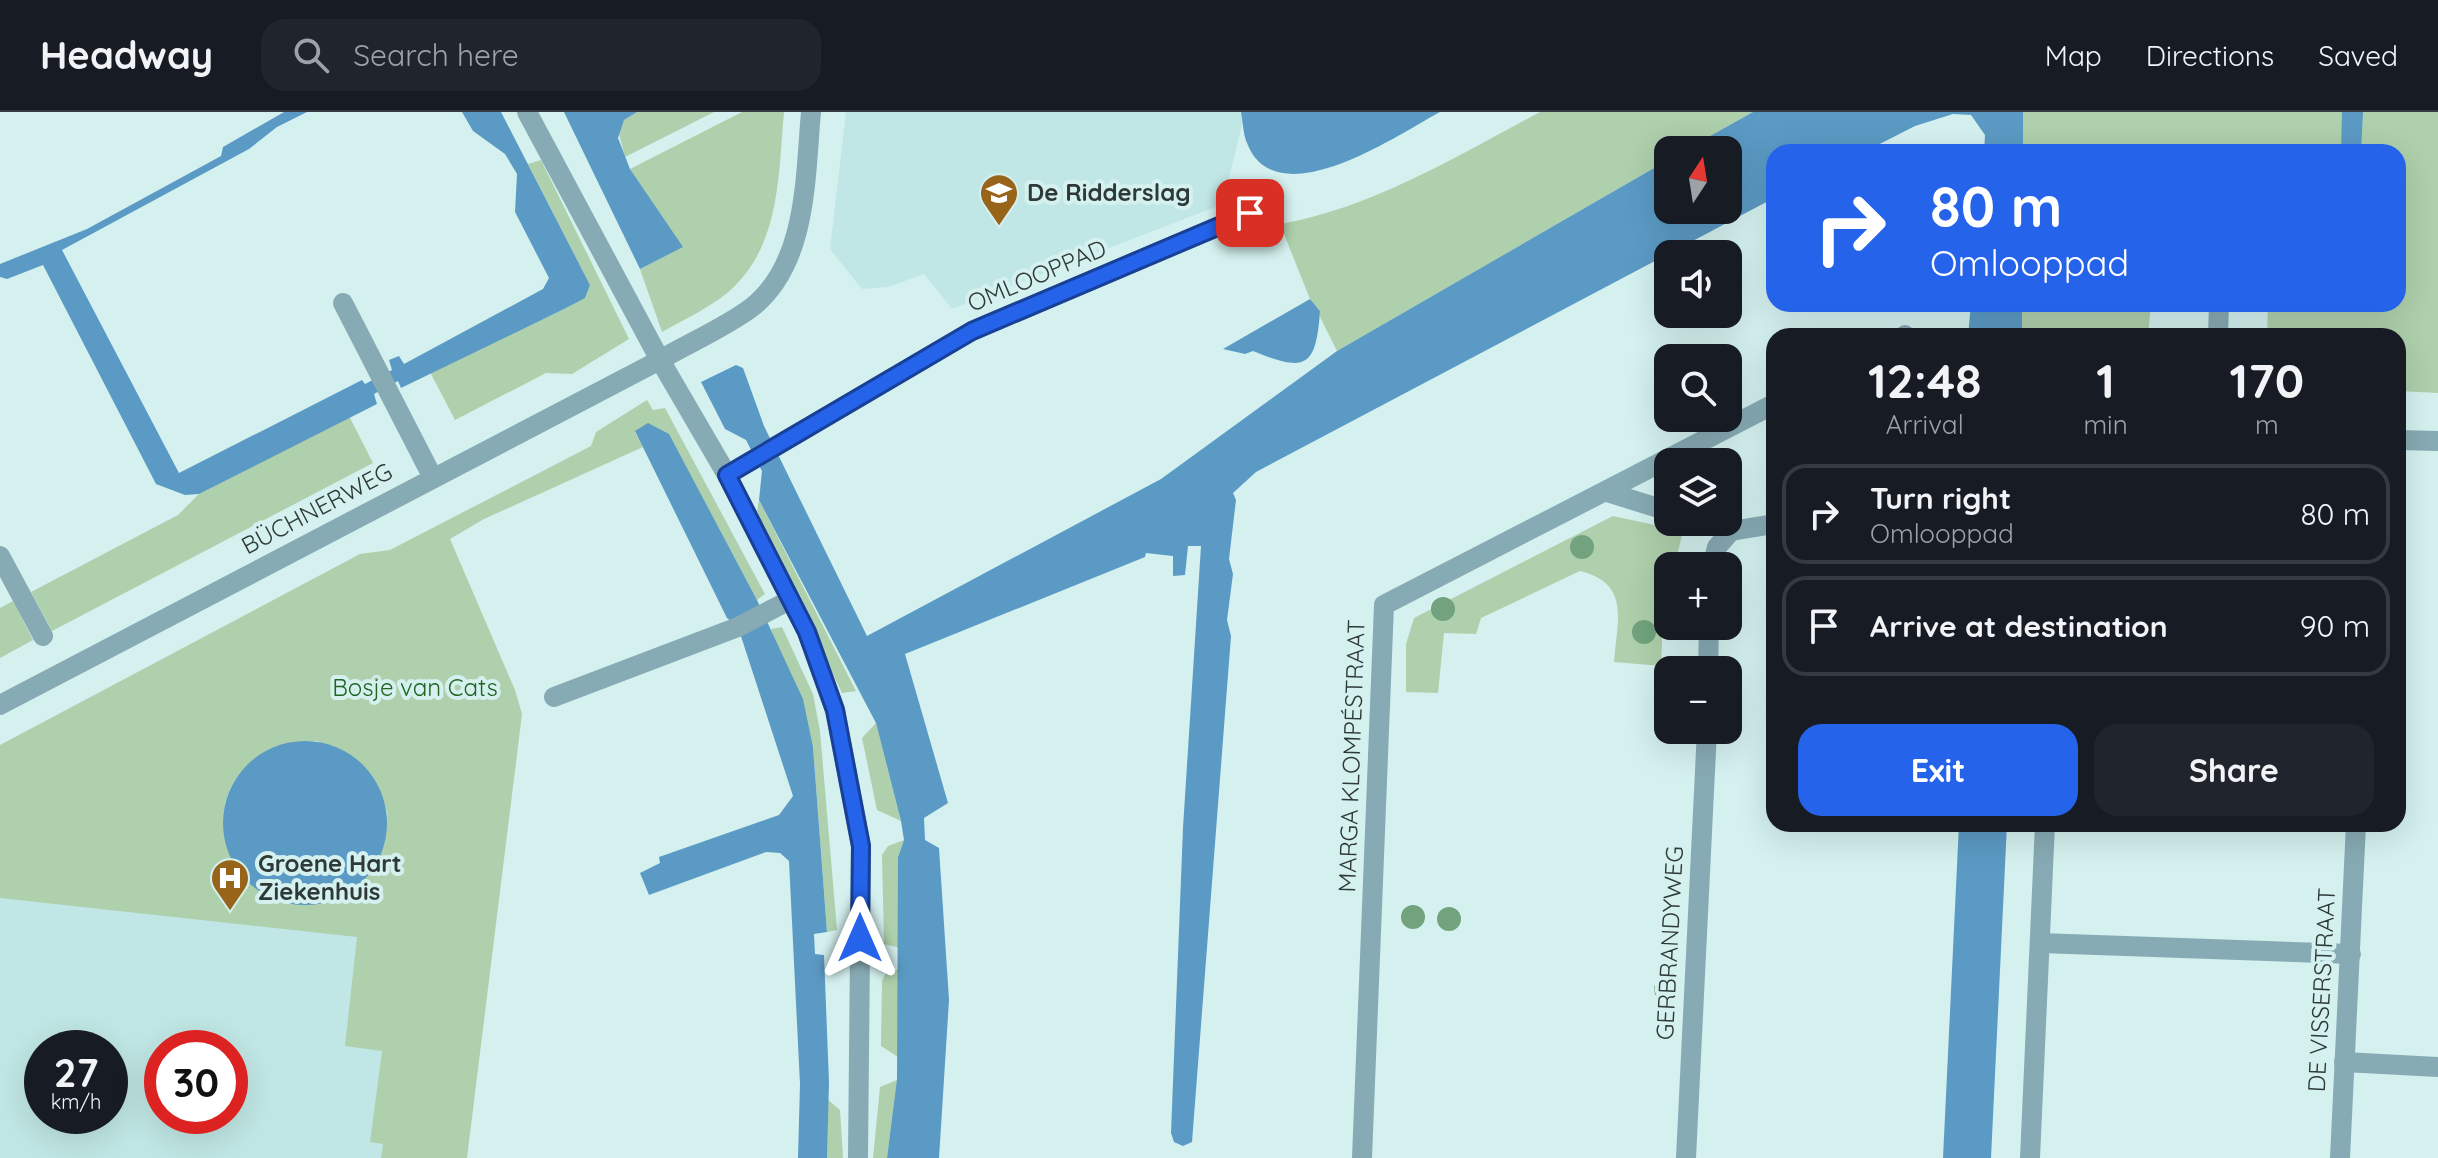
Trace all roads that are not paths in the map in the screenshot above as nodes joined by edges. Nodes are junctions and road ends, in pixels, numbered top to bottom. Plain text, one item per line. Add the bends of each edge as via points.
1 (527, 112) edge
2 (811, 112) edge
3 (1250, 213) dead end
4 (343, 303) dead end
5 (660, 360) junction
6 (1766, 408) edge
7 (2406, 440) edge
8 (2438, 441) edge
9 (734, 471) junction
10 (433, 478) junction
11 (1607, 492) junction
12 (1654, 507) edge
13 (1766, 525) edge
14 (1742, 529) edge
15 (0, 556) edge
16 (790, 600) junction
17 (43, 636) dead end
18 (554, 697) dead end
19 (0, 705) edge
20 (1706, 744) edge
21 (2045, 832) edge
22 (2356, 832) edge
23 (2040, 943) junction
24 (2351, 954) junction
25 (2344, 1062) junction
26 (2438, 1067) edge
27 (858, 1158) edge
28 (1362, 1158) edge
29 (1686, 1158) edge
30 (2030, 1158) edge
31 (2340, 1158) edge

1 - 5 street
2 - 5 street, BÜCHNERWEG via 801,213 776,279 752,307
3 - 9 street, OMLOOPPAD via 972,331
4 - 10 street
5 - 9 street
5 - 10 street, BÜCHNERWEG
6 - 11 street, MARGA KLOMPÉSTRAAT
7 - 8 street
9 - 16 street
10 - 19 street, BÜCHNERWEG
11 - 12 street
11 - 28 street, MARGA KLOMPÉSTRAAT via 1384,605
13 - 14 street
15 - 17 street
16 - 18 street via 738,627
16 - 27 street via 835,710 861,846
20 - 29 street, GERBRANDYWEG
21 - 23 street
22 - 24 street, DE VISSERSTRAAT
23 - 24 street
23 - 30 street
24 - 25 street, DE VISSERSTRAAT
25 - 26 street
25 - 31 street, DE VISSERSTRAAT

